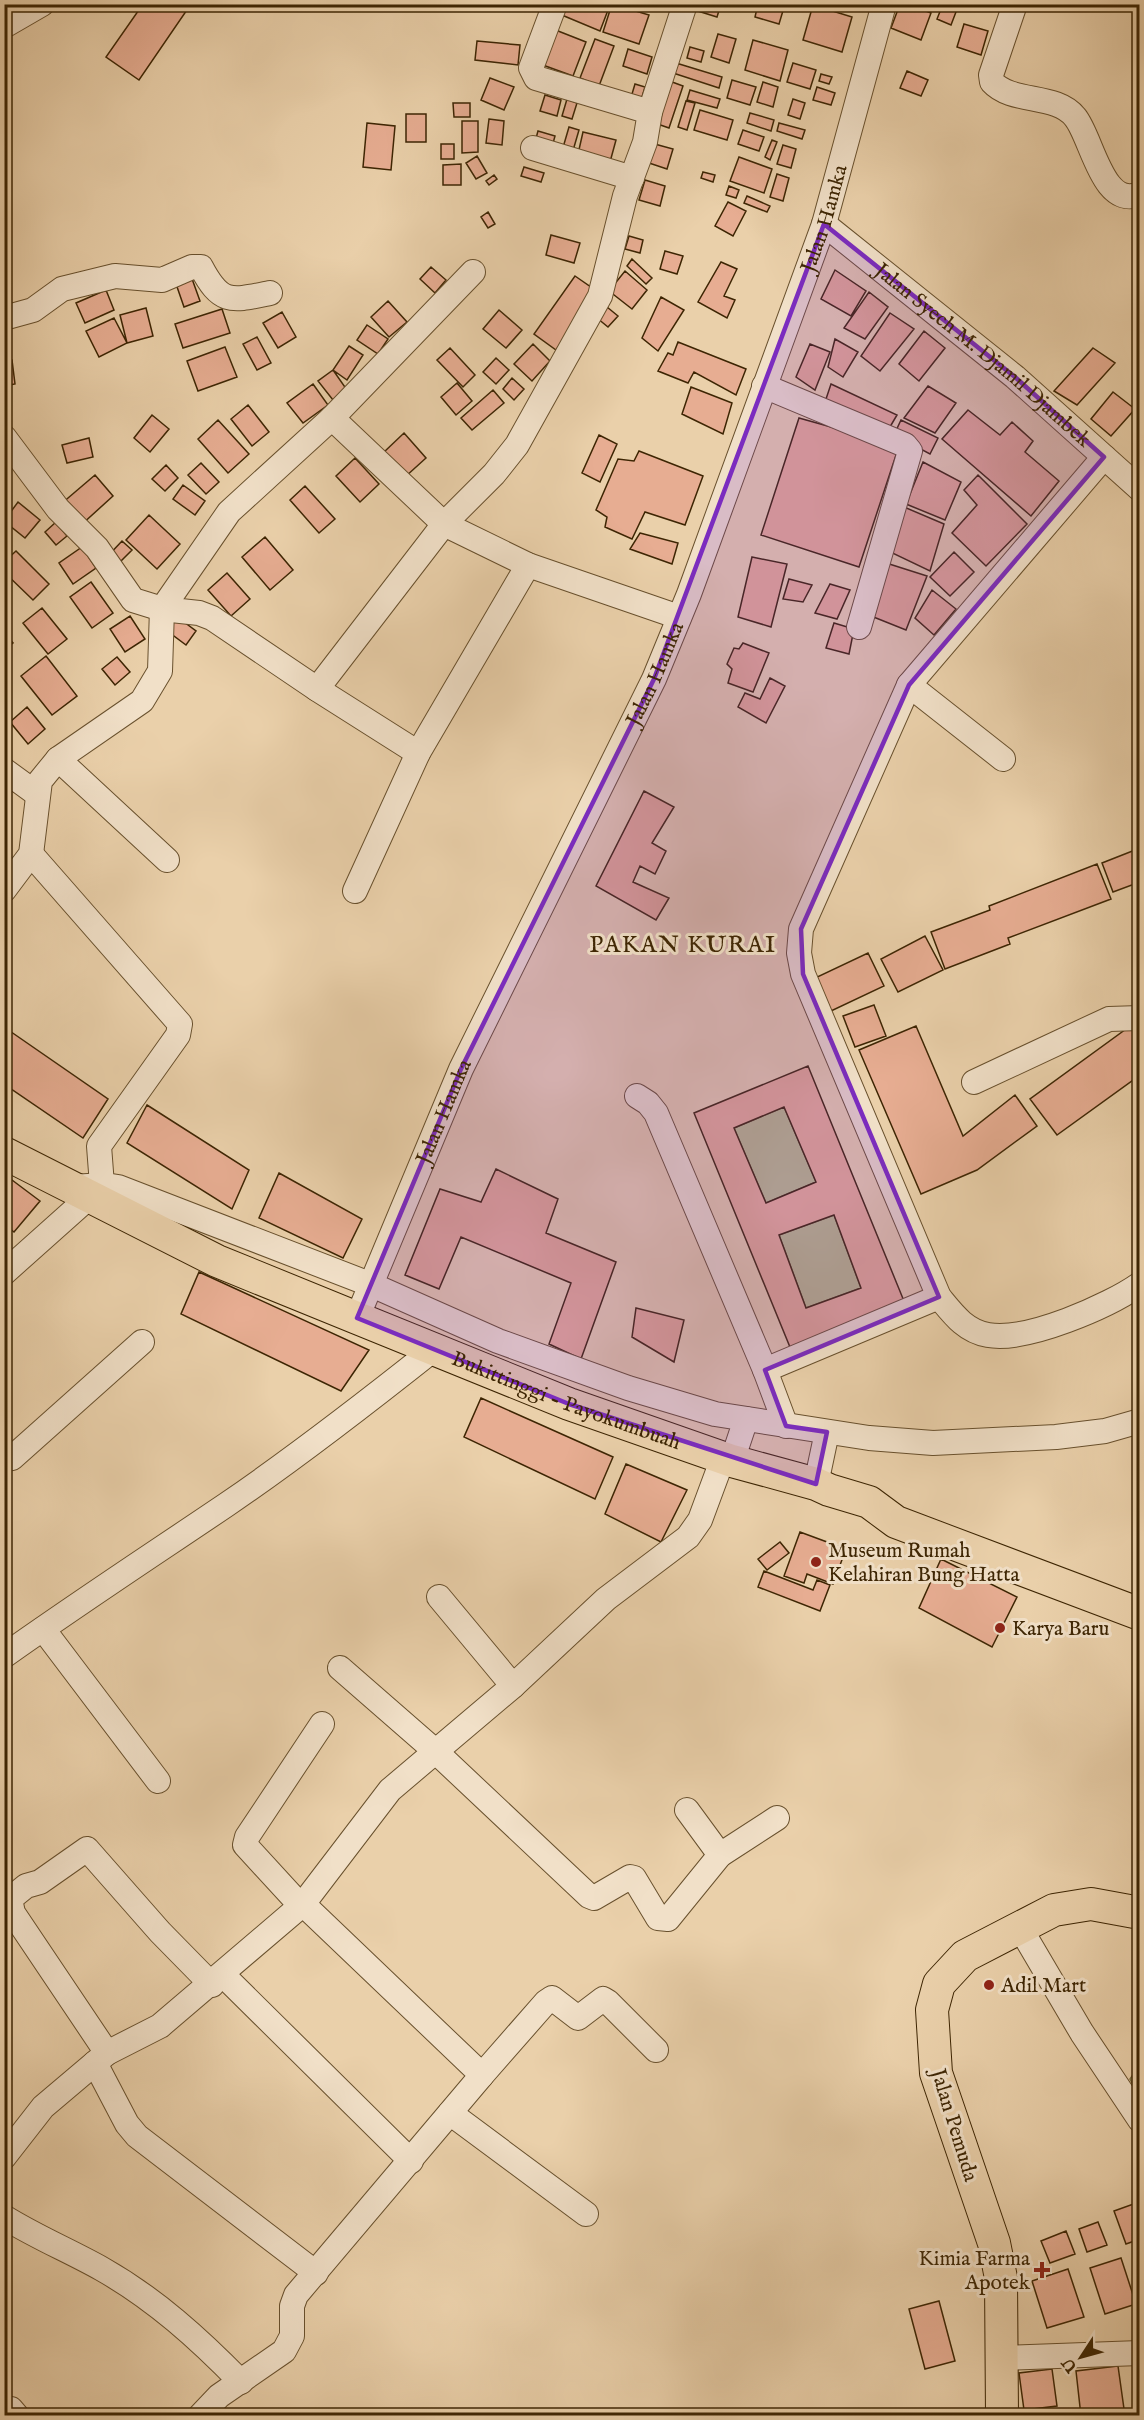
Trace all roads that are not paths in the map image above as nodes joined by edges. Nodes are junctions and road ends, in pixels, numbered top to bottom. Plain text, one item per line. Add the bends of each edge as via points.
1 (42, 4) edge
2 (555, 4) edge
3 (685, 4) edge
4 (884, 4) edge
5 (1015, 4) edge
6 (4, 26) edge
7 (650, 112) junction
8 (533, 148) dead end
9 (632, 178) junction
10 (1140, 194) edge
11 (824, 224) junction
12 (473, 272) dead end
13 (270, 293) dead end
14 (4, 318) edge
15 (764, 386) junction
16 (332, 418) junction
17 (4, 437) edge
18 (1104, 457) junction
19 (1135, 477) edge
20 (444, 524) junction
21 (528, 565) junction
22 (162, 609) junction
23 (679, 617) junction
24 (859, 627) dead end
25 (909, 685) junction
26 (317, 689) junction
27 (418, 753) junction
28 (58, 759) junction
29 (1004, 759) dead end
30 (4, 770) edge
31 (37, 794) junction
32 (32, 854) junction
33 (167, 860) dead end
34 (4, 890) edge
35 (355, 891) dead end
36 (1140, 1018) edge
37 (974, 1082) dead end
38 (637, 1096) dead end
39 (4, 1153) edge
40 (86, 1190) junction
41 (4, 1273) edge
42 (1140, 1284) edge
43 (372, 1285) junction
44 (939, 1297) junction
45 (357, 1318) junction
46 (142, 1342) dead end
47 (434, 1349) junction
48 (765, 1370) junction
49 (746, 1419) junction
50 (1140, 1421) edge
51 (786, 1426) junction
52 (827, 1432) junction
53 (4, 1459) edge
54 (728, 1460) junction
55 (816, 1484) junction
56 (869, 1502) junction
57 (1140, 1595) edge
58 (439, 1597) dead end
59 (1140, 1614) edge
60 (43, 1629) junction
61 (4, 1656) edge
62 (340, 1668) dead end
63 (513, 1686) junction
64 (322, 1724) dead end
65 (434, 1750) junction
66 (158, 1781) dead end
67 (687, 1810) dead end
68 (777, 1818) dead end
69 (720, 1855) junction
70 (302, 1905) junction
71 (1140, 1913) edge
72 (1019, 1926) junction
73 (217, 1980) junction
74 (657, 2050) dead end
75 (101, 2058) junction
76 (482, 2075) junction
77 (450, 2114) junction
78 (1140, 2120) edge
79 (4, 2157) edge
80 (411, 2161) junction
81 (586, 2214) dead end
82 (4, 2217) edge
83 (316, 2273) junction
84 (1140, 2353) edge
85 (1001, 2358) junction
86 (241, 2382) junction
87 (200, 2415) edge
88 (1002, 2415) edge

1 - 6 street
2 - 7 street via 531,68 536,78
3 - 7 street
4 - 11 street, Jalan Hamka
5 - 10 street via 992,82 1002,90 1068,110 1080,124 1109,185 1124,196
7 - 9 street via 645,142
8 - 9 street
9 - 20 street via 600,296 517,445
11 - 15 street, Jalan Hamka
11 - 18 street, Jalan Syech M. Djamil Djambek via 1015,377
12 - 16 street
13 - 14 street via 227,298 212,288 201,267 192,267 162,280 115,276 62,290 33,310
15 - 23 street, Jalan Hamka
15 - 24 street via 905,445 910,451
16 - 20 street
16 - 22 street via 242,499
17 - 22 street via 58,509 97,548 133,600
18 - 19 street, Jalan Syech M. Djamil Djambek
18 - 25 street
20 - 21 street
20 - 26 street
21 - 23 street
21 - 27 street
22 - 26 street via 212,618
22 - 28 street via 160,671 142,701
23 - 43 street, Jalan Hamka via 654,679 461,1069
25 - 29 street
25 - 44 street via 801,929 799,953 803,974
26 - 27 street
27 - 35 street
28 - 31 street via 40,781
28 - 33 street
30 - 31 street
31 - 32 street
32 - 34 street
32 - 40 street via 180,1024 178,1035 99,1146
36 - 37 street via 1109,1019
38 - 48 street via 656,1113
39 - 40 main road, Bukittinggi - Payokumbuah
40 - 41 street
40 - 43 street via 118,1187
40 - 45 main road, Bukittinggi - Payokumbuah via 217,1261
42 - 44 street via 1098,1307 1021,1334 988,1335 961,1324
43 - 45 street, Jalan Hamka
43 - 49 street via 520,1349 628,1388 715,1414
44 - 48 street
45 - 47 main road, Bukittinggi - Payokumbuah
46 - 53 street via 12,1458
47 - 54 main road, Bukittinggi - Payokumbuah via 569,1404
47 - 60 street via 237,1498
48 - 51 street
49 - 51 street
49 - 54 street
50 - 52 street via 1105,1431 1056,1437 933,1443
51 - 52 street
52 - 55 street
54 - 55 main road, Bukittinggi - Payokumbuah
54 - 63 street via 688,1538 606,1599
55 - 56 main road, Bukittinggi - Payokumbuah
56 - 57 main road via 904,1508
56 - 59 main road, Bukittinggi - Payokumbuah via 896,1522
58 - 63 street
60 - 61 street
60 - 66 street
62 - 65 street
63 - 65 street
64 - 70 street via 245,1845
65 - 69 street via 594,1898 630,1877 658,1918 668,1919
65 - 70 street via 381,1799
67 - 69 street
68 - 69 street
70 - 73 street
70 - 76 street
71 - 72 main road, Jalan Pemuda via 1091,1904 1054,1910
72 - 78 street via 1082,2033
72 - 85 main road, Jalan Pemuda via 965,1956 939,1984 932,2010 936,2073 994,2243 1001,2278
73 - 75 street via 160,2026
73 - 75 street via 160,1932 87,1849 40,1882 26,1886 10,1899 9,1906
73 - 80 street
74 - 76 street via 603,1999 578,2018 552,1998
75 - 79 street via 43,2107
75 - 83 street via 127,2124 137,2136
76 - 77 street
77 - 80 street
77 - 81 street
80 - 83 street
82 - 86 street via 104,2270 155,2304 201,2341
83 - 86 street via 296,2295 290,2343
84 - 85 street
85 - 88 main road, Jalan Pemuda
86 - 87 street

